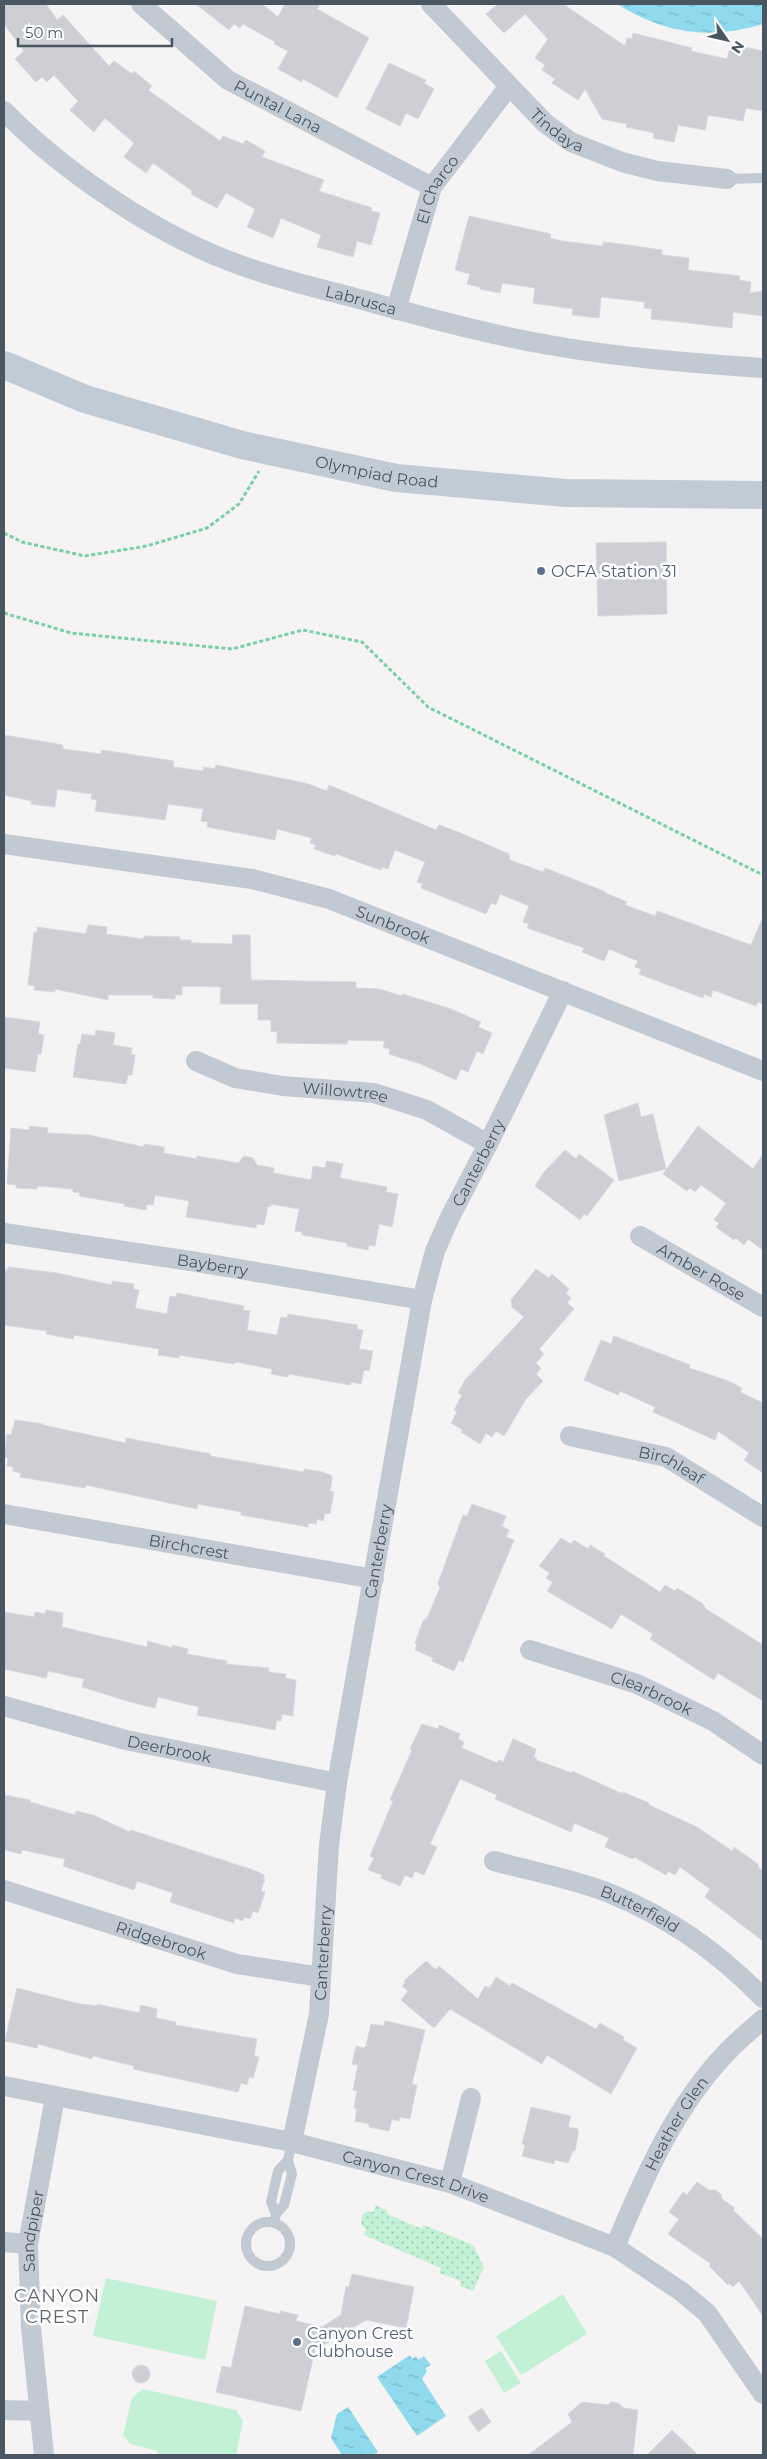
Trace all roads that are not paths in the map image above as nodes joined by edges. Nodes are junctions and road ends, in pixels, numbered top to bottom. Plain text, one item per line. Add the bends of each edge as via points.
1 (141, 4) edge
2 (431, 4) edge
3 (509, 86) junction
4 (4, 111) edge
5 (763, 178) edge
6 (727, 179) joint
7 (432, 187) junction
8 (396, 310) junction
9 (4, 365) edge
10 (763, 368) edge
11 (763, 495) edge
12 (4, 844) edge
13 (563, 990) junction
14 (196, 1061) dead end
15 (763, 1071) edge
16 (488, 1144) junction
17 (4, 1232) edge
18 (640, 1236) dead end
19 (422, 1300) junction
20 (763, 1307) edge
21 (570, 1436) dead end
22 (4, 1514) edge
23 (763, 1517) edge
24 (374, 1579) junction
25 (530, 1650) dead end
26 (4, 1706) edge
27 (763, 1755) edge
28 (337, 1783) junction
29 (494, 1861) dead end
30 (4, 1890) edge
31 (321, 1977) junction
32 (763, 1998) edge
33 (763, 2019) edge
34 (4, 2086) edge
35 (55, 2097) junction
36 (471, 2098) dead end
37 (290, 2151) junction
38 (450, 2183) junction
39 (275, 2218) junction
40 (4, 2242) edge
41 (28, 2244) junction
42 (616, 2247) junction
43 (763, 2394) edge
44 (4, 2410) edge
45 (39, 2412) junction
46 (44, 2455) edge

1 - 7 street, Puntal Lana via 228,80
2 - 3 street, Tindaya
3 - 6 street, Tindaya via 545,123 571,142 594,152 656,171
3 - 7 street, El Charco
4 - 8 street, Labrusca via 98,188 201,250 240,266
5 - 6 lane
7 - 8 street, El Charco
8 - 10 street, Labrusca via 473,331 556,347
9 - 11 main road, Olympiad Road via 84,399 271,452 405,479 566,493
12 - 13 street, Sunbrook via 286,886 328,899
13 - 15 street, Sunbrook
13 - 16 street, Canterberry
14 - 16 street, Willowtree via 235,1078 283,1086 374,1093 427,1110
16 - 19 street, Canterberry via 435,1251
17 - 19 street, Bayberry
18 - 20 street, Amber Rose
19 - 24 street, Canterberry
21 - 23 street, Birchleaf via 666,1457
22 - 24 street, Birchcrest
24 - 28 street, Canterberry
25 - 27 street, Clearbrook via 637,1684 713,1721
26 - 28 street, Deerbrook via 126,1740
28 - 31 street, Canterberry via 329,1846
29 - 32 street, Butterfield via 607,1892 658,1916 713,1950
30 - 31 street, Ridgebrook via 236,1964
31 - 37 street, Canterberry via 318,2014
33 - 42 street, Heather Glen via 731,2047 672,2127 638,2192
34 - 35 street, Canyon Crest Drive
35 - 37 street, Canyon Crest Drive
35 - 41 street, Sandpiper
36 - 38 street
37 - 38 street, Canyon Crest Drive
37 - 39 lane via 278,2171 274,2186 271,2202
38 - 42 street, Canyon Crest Drive
39 - 39 lane via 290,2238 288,2253 278,2264 263,2266 251,2258 247,2238 254,2226
40 - 41 street
41 - 45 street, Sandpiper
42 - 43 street, Canyon Crest Drive via 675,2286 707,2313
44 - 45 street
45 - 46 street, Sandpiper

